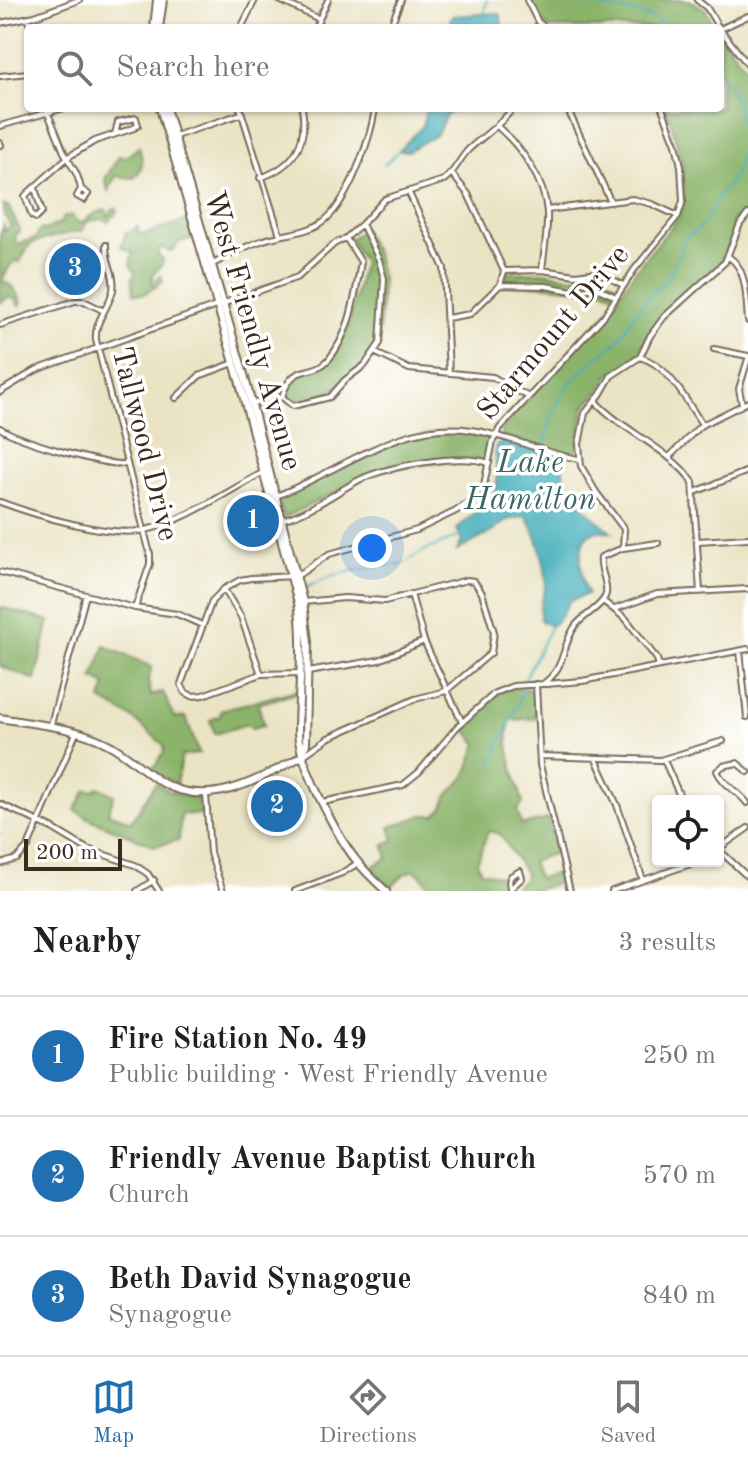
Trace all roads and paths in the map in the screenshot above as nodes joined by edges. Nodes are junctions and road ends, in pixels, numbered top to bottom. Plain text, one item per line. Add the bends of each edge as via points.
1 (79, 0) edge
2 (160, 0) edge
3 (255, 0) edge
4 (279, 0) edge
5 (328, 0) edge
6 (401, 0) edge
7 (527, 0) edge
8 (697, 0) edge
9 (65, 2) edge
10 (748, 16) edge
11 (28, 17) junction
12 (319, 19) junction
13 (0, 23) edge
14 (29, 24) edge
15 (157, 24) edge
16 (243, 24) edge
17 (317, 24) edge
18 (392, 24) edge
19 (536, 24) edge
20 (717, 24) edge
21 (724, 27) edge
22 (724, 34) edge
23 (748, 65) edge
24 (24, 73) edge
25 (0, 76) edge
26 (53, 112) edge
27 (164, 112) edge
28 (237, 112) edge
29 (240, 112) edge
30 (302, 112) edge
31 (374, 112) edge
32 (510, 112) edge
33 (569, 112) edge
34 (663, 112) edge
35 (48, 114) junction
36 (0, 126) edge
37 (498, 127) junction
38 (115, 134) junction
39 (171, 137) junction
40 (68, 157) junction
41 (452, 174) junction
42 (260, 178) junction
43 (35, 188) junction
44 (81, 189) dead end
45 (408, 191) junction
46 (610, 201) junction
47 (547, 210) junction
48 (748, 214) edge
49 (678, 216) junction
50 (362, 224) junction
51 (281, 235) junction
52 (346, 238) junction
53 (106, 245) dead end
54 (729, 257) junction
55 (211, 265) junction
56 (542, 270) junction
57 (504, 271) junction
58 (500, 285) junction
59 (623, 285) junction
60 (747, 290) edge
61 (616, 297) junction
62 (220, 306) junction
63 (104, 311) junction
64 (447, 318) junction
65 (748, 321) edge
66 (0, 325) edge
67 (98, 348) junction
68 (714, 349) dead end
69 (376, 353) junction
70 (640, 357) junction
71 (748, 358) edge
72 (234, 363) junction
73 (449, 373) junction
74 (0, 391) edge
75 (527, 396) junction
76 (282, 397) junction
77 (176, 398) dead end
78 (595, 401) junction
79 (745, 403) edge
80 (251, 404) junction
81 (702, 424) junction
82 (0, 428) edge
83 (496, 436) junction
84 (669, 458) junction
85 (578, 459) junction
86 (489, 463) junction
87 (127, 464) junction
88 (748, 471) edge
89 (264, 472) junction
90 (695, 492) junction
91 (276, 496) junction
92 (0, 502) edge
93 (279, 521) junction
94 (145, 530) junction
95 (748, 538) edge
96 (698, 541) junction
97 (658, 543) dead end
98 (623, 548) junction
99 (0, 572) edge
100 (294, 577) junction
101 (224, 589) junction
102 (748, 589) edge
103 (700, 592) junction
104 (411, 594) junction
105 (86, 595) junction
106 (603, 601) junction
107 (303, 602) junction
108 (135, 608) junction
109 (615, 609) junction
110 (202, 625) junction
111 (424, 641) junction
112 (748, 649) edge
113 (740, 651) junction
114 (659, 666) junction
115 (304, 673) junction
116 (261, 674) junction
117 (536, 684) junction
118 (543, 684) junction
119 (446, 691) junction
120 (747, 695) edge
121 (747, 717) edge
122 (0, 718) edge
123 (462, 722) junction
124 (51, 724) junction
125 (77, 731) junction
126 (723, 741) dead end
127 (304, 755) junction
128 (540, 756) junction
129 (596, 759) junction
130 (664, 760) junction
131 (748, 772) edge
132 (206, 794) junction
133 (679, 795) edge
134 (323, 802) junction
135 (0, 804) edge
136 (746, 804) edge
137 (39, 822) junction
138 (748, 828) edge
139 (724, 845) edge
140 (724, 855) edge
141 (358, 863) junction
142 (0, 864) edge
143 (681, 867) edge
144 (748, 877) edge
145 (154, 880) junction
146 (643, 880) junction
147 (137, 891) edge
148 (159, 891) edge
149 (223, 891) edge
150 (295, 891) edge
151 (386, 891) edge
152 (570, 891) edge
153 (612, 891) edge

1 - 9 street
2 - 15 main road
3 - 16 street
4 - 12 street
5 - 12 street
6 - 18 street
7 - 19 street
8 - 20 street
9 - 11 street
10 - 21 street
11 - 13 street
11 - 14 street
12 - 17 street
22 - 23 street
24 - 25 street
26 - 35 street
27 - 39 main road, West Friendly Avenue
28 - 39 street
29 - 42 street
30 - 42 street via 295,153 285,167
31 - 51 street via 368,142 334,212 316,226
32 - 37 street
33 - 46 street
34 - 49 street via 681,166 683,201
35 - 36 street
35 - 40 street
37 - 41 street via 470,148
37 - 47 street via 522,150
38 - 38 street via 134,128 138,122 133,117 118,122
38 - 40 street
39 - 55 main road, West Friendly Avenue
39 - 62 main road, West Friendly Avenue
40 - 43 street
40 - 44 street
41 - 45 street
41 - 57 street via 468,194
42 - 51 street
43 - 43 street via 25,196 36,218 42,212
45 - 50 street via 385,199
45 - 64 street via 444,268
46 - 47 street
46 - 49 street via 643,200
47 - 56 street
48 - 54 street
49 - 59 street, Starmount Drive
50 - 52 street
50 - 69 street via 384,279
51 - 55 street
52 - 62 street via 298,277
52 - 76 street via 361,262 347,328 325,362 293,375
53 - 63 street, Tallwood Drive via 114,285
54 - 60 street via 741,269
54 - 70 street via 656,325
55 - 62 main road, West Friendly Avenue
56 - 57 street
56 - 59 street via 598,272
57 - 58 street
58 - 61 street via 600,288
58 - 64 street via 470,314
59 - 61 street, Starmount Drive
60 - 65 street
61 - 75 street, Starmount Drive via 600,321
62 - 67 street
62 - 72 main road, West Friendly Avenue
62 - 80 main road, West Friendly Avenue
63 - 66 street via 75,301
63 - 67 street, Tallwood Drive via 96,327
64 - 73 street
67 - 74 street via 36,370
67 - 87 street, Tallwood Drive
68 - 71 street
69 - 73 street via 409,369
69 - 76 street via 325,401 293,406
70 - 78 street via 611,376
70 - 81 street via 656,363
71 - 79 street via 739,389
72 - 77 street via 199,376
72 - 89 main road, West Friendly Avenue
73 - 75 street via 493,377
75 - 83 street, Starmount Drive
76 - 80 street
78 - 84 street
78 - 85 street via 585,413
79 - 81 street
80 - 91 main road, West Friendly Avenue
81 - 84 street
82 - 87 street via 22,439
83 - 85 street
83 - 86 street, Starmount Drive
83 - 91 street via 456,429 414,435 371,449
84 - 90 street via 688,476
85 - 98 street via 624,529
86 - 93 street via 467,459 379,472
86 - 100 street, Starmount Drive via 480,490 456,511 417,530 329,554
87 - 94 street, Tallwood Drive
88 - 90 street
89 - 93 main road, West Friendly Avenue
89 - 94 street
90 - 96 street
91 - 93 main road, West Friendly Avenue
92 - 94 street via 102,530
93 - 100 main road, West Friendly Avenue
94 - 108 street, Tallwood Drive via 150,560
95 - 96 street
96 - 103 street
97 - 98 street
98 - 106 street via 601,557
99 - 105 street
100 - 101 street via 240,580
100 - 107 main road, West Friendly Avenue
100 - 115 main road, West Friendly Avenue
101 - 110 street
101 - 116 street via 241,617
102 - 103 street
103 - 109 street via 649,596
104 - 107 street via 378,602
104 - 111 street
104 - 119 street via 467,580 482,593 494,632 492,651
105 - 108 street
105 - 124 street
106 - 109 street
106 - 118 street via 571,632 562,661
107 - 115 main road, West Friendly Avenue
108 - 110 street via 177,614
109 - 114 street
110 - 116 street via 183,675 185,692 203,695
111 - 115 street via 363,664
111 - 119 street
112 - 113 street
113 - 114 street
113 - 120 street
114 - 118 street
115 - 116 street
115 - 127 main road, West Friendly Avenue via 298,735
117 - 118 street
117 - 123 street via 500,690
117 - 128 street
119 - 123 street
119 - 127 street via 415,699 328,738
120 - 121 street
122 - 124 main road
123 - 134 street via 403,785
124 - 125 main road
125 - 132 main road via 120,751 168,785
125 - 137 street
126 - 130 street
127 - 132 main road via 235,789
127 - 134 main road, West Friendly Avenue
128 - 129 street
128 - 152 street
129 - 130 street
129 - 146 street
130 - 133 street
131 - 136 street via 737,763 717,771
132 - 149 street via 210,853
134 - 141 main road, West Friendly Avenue
135 - 137 street
137 - 142 street via 22,855
137 - 145 street via 87,849 135,865
138 - 139 street
140 - 144 street
141 - 150 street
141 - 151 main road, West Friendly Avenue
143 - 146 street
145 - 147 street
145 - 148 street
146 - 153 street

